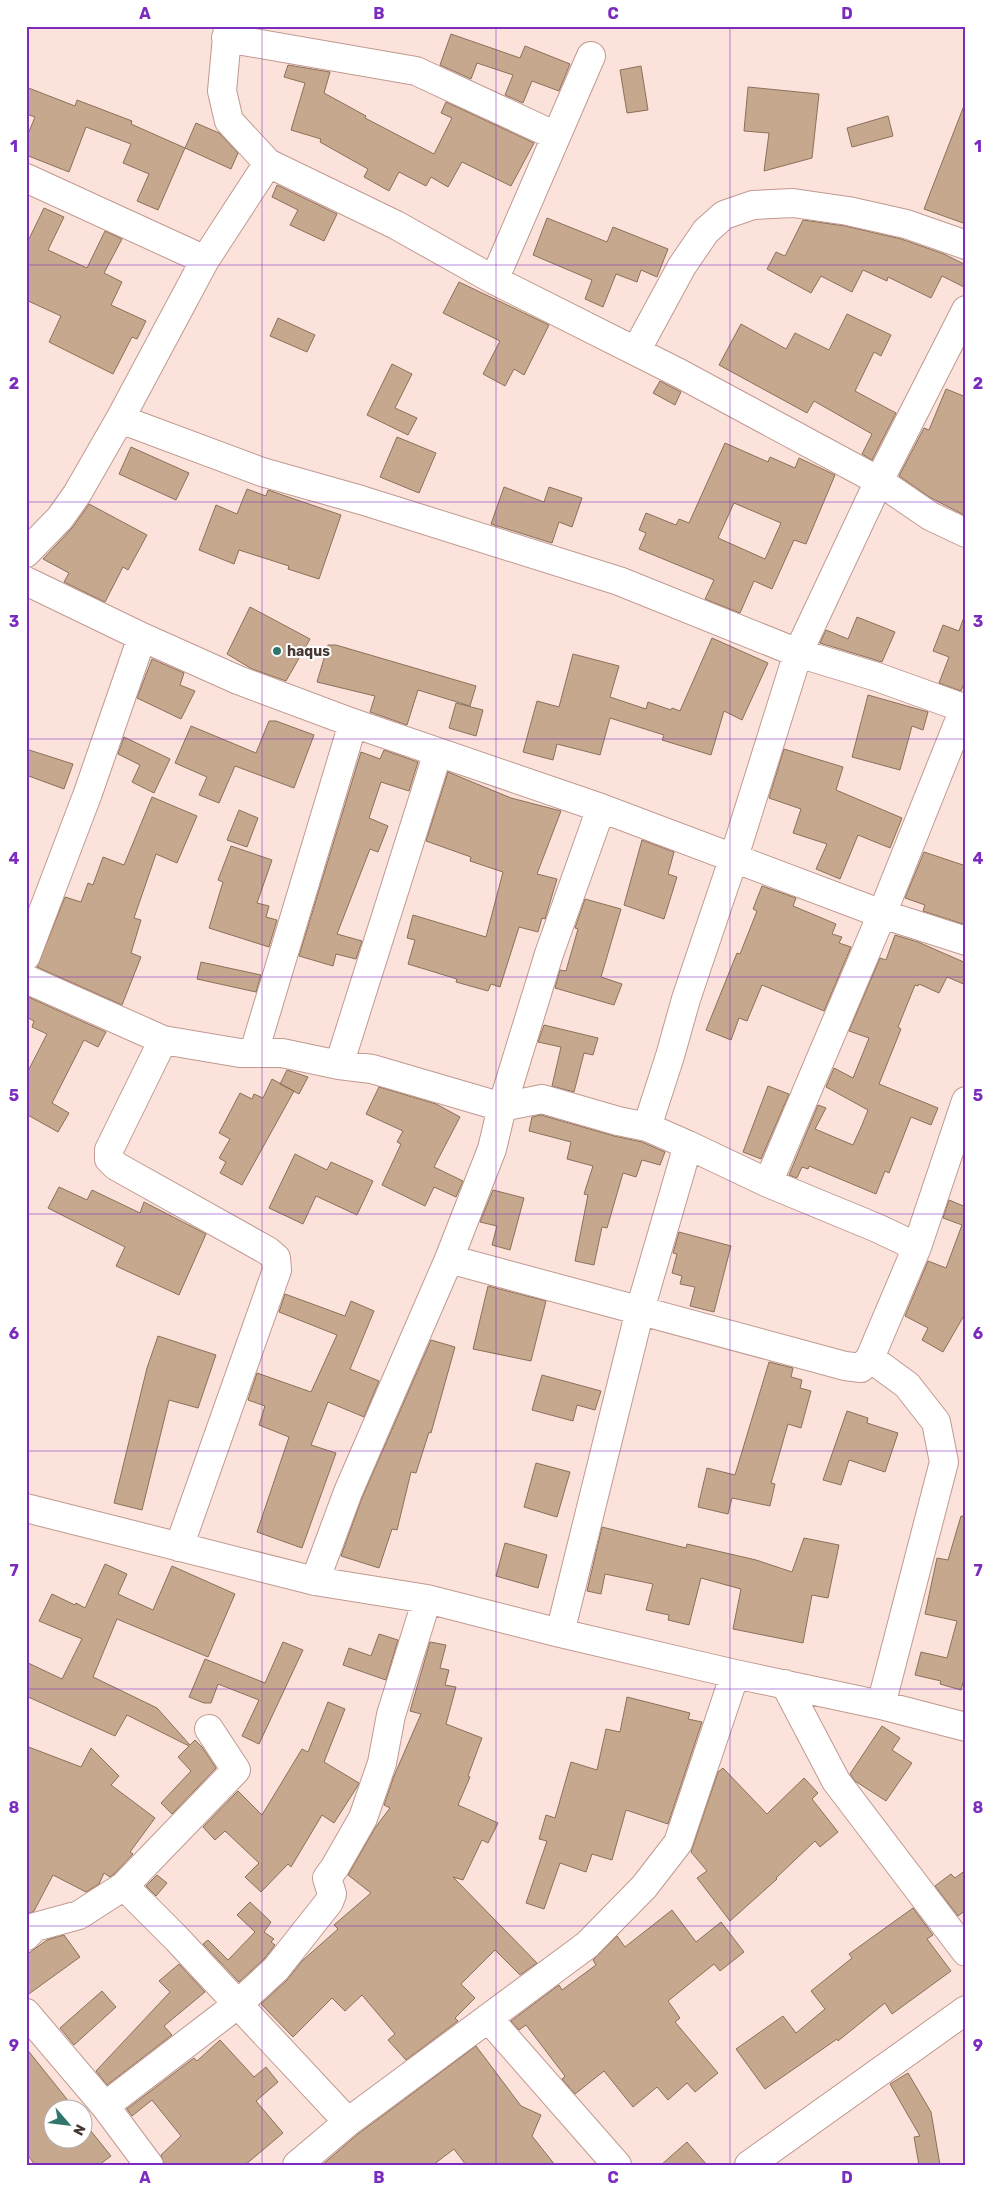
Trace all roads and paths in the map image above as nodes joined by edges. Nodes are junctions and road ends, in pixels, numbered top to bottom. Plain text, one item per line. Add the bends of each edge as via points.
1 (227, 32) edge
2 (591, 56) dead end
3 (556, 136) junction
4 (268, 163) junction
5 (26, 178) edge
6 (966, 245) edge
7 (205, 260) junction
8 (494, 280) junction
9 (966, 310) edge
10 (636, 351) junction
11 (120, 419) junction
12 (879, 482) junction
13 (966, 533) edge
14 (26, 553) edge
15 (26, 581) edge
16 (142, 637) junction
17 (798, 653) junction
18 (965, 709) edge
19 (352, 722) junction
20 (438, 752) junction
21 (601, 808) junction
22 (734, 857) junction
23 (882, 914) junction
24 (966, 941) edge
25 (26, 956) edge
26 (26, 980) edge
27 (163, 1040) junction
28 (254, 1052) junction
29 (339, 1065) junction
30 (966, 1101) edge
31 (502, 1107) junction
32 (648, 1127) junction
33 (688, 1145) junction
34 (768, 1183) junction
35 (917, 1247) junction
36 (449, 1260) junction
37 (640, 1310) junction
38 (870, 1358) junction
39 (26, 1508) edge
40 (179, 1547) junction
41 (315, 1581) junction
42 (427, 1600) junction
43 (560, 1633) junction
44 (735, 1674) junction
45 (784, 1684) junction
46 (881, 1705) junction
47 (966, 1727) edge
48 (209, 1729) dead end
49 (124, 1886) junction
50 (26, 1936) edge
51 (966, 1952) edge
52 (238, 2004) junction
53 (966, 2010) edge
54 (26, 2013) edge
55 (488, 2018) junction
56 (105, 2106) junction
57 (348, 2122) junction
58 (150, 2165) edge
59 (297, 2165) edge
60 (617, 2165) edge
61 (749, 2165) edge

1 - 3 street via 416,71
1 - 4 street via 222,91 229,121
2 - 3 street
3 - 8 street
4 - 7 street
4 - 8 street via 396,225
5 - 7 street
6 - 10 street via 906,224 848,211 792,203 753,205 724,215 706,231 682,266
7 - 11 street
8 - 10 street
9 - 12 street
10 - 12 street
11 - 14 street via 73,500
11 - 17 street via 262,472 619,582
12 - 13 street via 930,516
12 - 17 street
15 - 16 street
16 - 19 street via 238,680
16 - 25 street via 88,793
17 - 18 street
17 - 22 street
18 - 23 street
19 - 20 street
19 - 28 street
20 - 21 street
20 - 29 street
21 - 22 street
21 - 31 street via 549,954
22 - 23 street
22 - 32 street via 686,999
23 - 24 street
23 - 34 street
26 - 27 street
27 - 28 street via 240,1053
27 - 40 street via 109,1150 109,1160 268,1251 276,1258 277,1270
28 - 29 street via 282,1053
29 - 31 street via 372,1069
30 - 35 street
31 - 32 street via 542,1099
31 - 36 street via 492,1149
32 - 33 street
33 - 34 street
33 - 37 street
34 - 35 street
35 - 38 street
36 - 37 street
36 - 41 street via 348,1492
37 - 38 street via 845,1366 861,1368
37 - 43 street
38 - 46 street via 907,1385 936,1422 944,1462
39 - 40 street
40 - 41 street
41 - 42 street
42 - 43 street
42 - 52 street via 363,1818 327,1878 332,1894 329,1902 276,1969
43 - 44 street
44 - 45 street
44 - 55 street via 678,1843 644,1887 587,1945
45 - 46 street
45 - 51 street via 836,1781
46 - 47 street
48 - 49 street via 236,1770
49 - 50 street via 79,1915 35,1927
49 - 52 street
52 - 56 street
52 - 57 street
53 - 61 street
54 - 56 street
55 - 57 street
55 - 60 street
56 - 58 street
57 - 59 street

